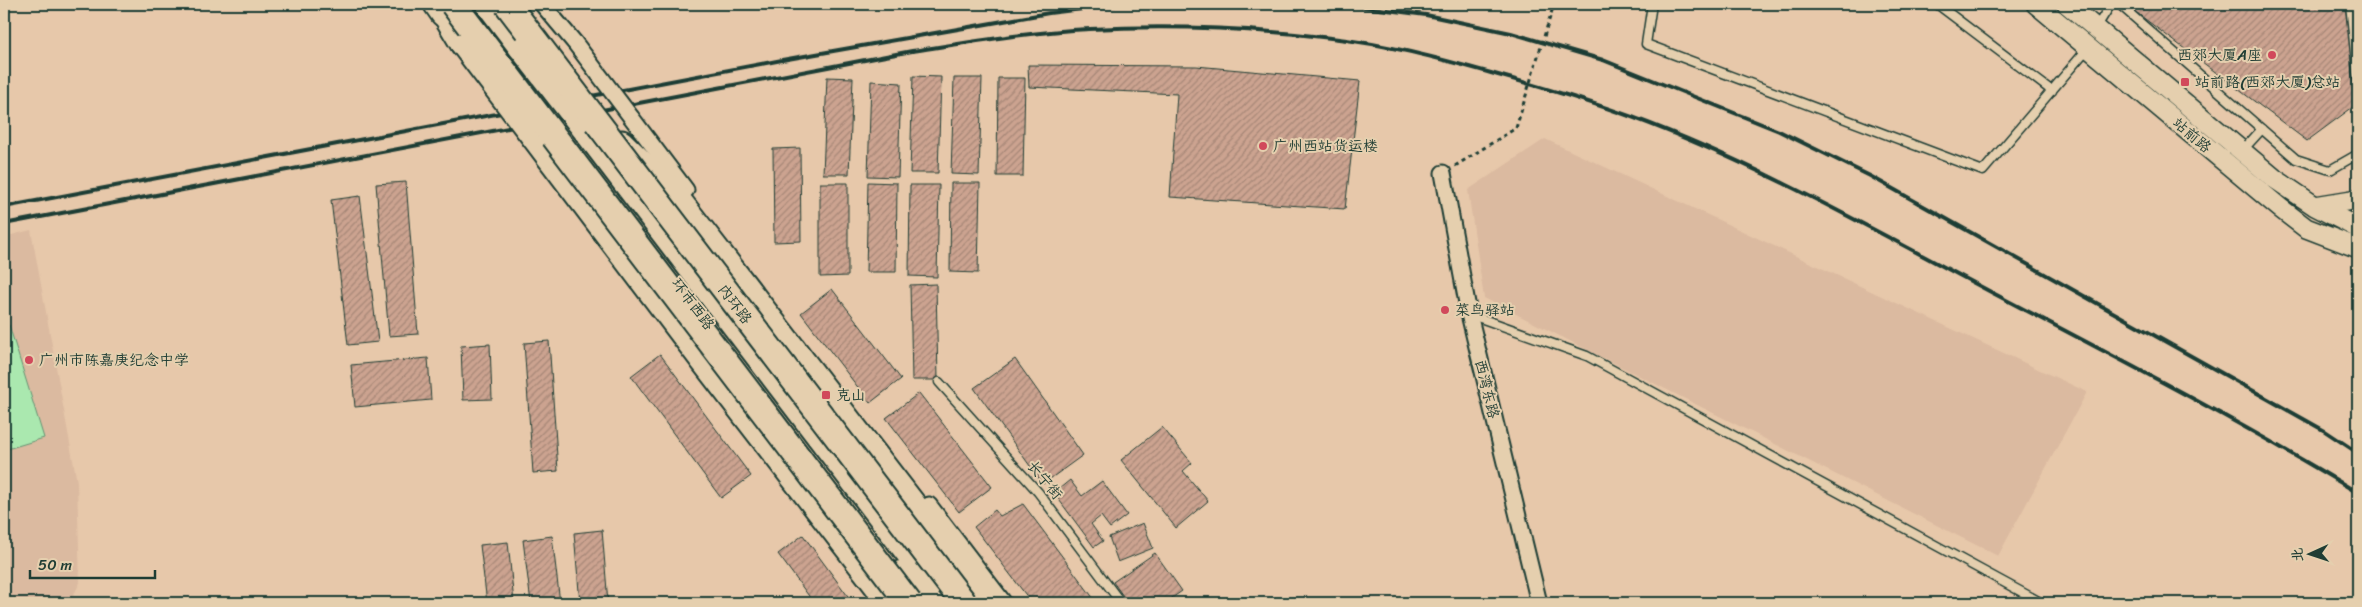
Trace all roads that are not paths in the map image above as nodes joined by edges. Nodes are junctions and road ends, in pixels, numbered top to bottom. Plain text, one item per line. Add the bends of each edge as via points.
1 (465, 4) edge
2 (488, 4) edge
3 (507, 4) edge
4 (519, 4) edge
5 (542, 4) edge
6 (1652, 4) edge
7 (1937, 4) edge
8 (2036, 4) edge
9 (2068, 4) edge
10 (2111, 4) edge
11 (2119, 4) edge
12 (2350, 4) edge
13 (439, 6) edge
14 (2096, 28) junction
15 (543, 34) junction
16 (510, 44) junction
17 (2088, 48) junction
18 (561, 79) junction
19 (2358, 82) edge
20 (2052, 91) junction
21 (601, 112) junction
22 (631, 117) junction
23 (566, 121) junction
24 (2262, 129) junction
25 (622, 141) junction
26 (2242, 152) junction
27 (2358, 154) edge
28 (589, 167) junction
29 (1443, 174) road end
30 (664, 183) junction
31 (569, 185) junction
32 (2358, 199) edge
33 (2316, 206) junction
34 (2358, 228) edge
35 (2358, 248) edge
36 (1469, 314) junction
37 (723, 343) junction
38 (701, 361) junction
39 (939, 382) dead end
40 (888, 603) edge
41 (910, 603) edge
42 (924, 603) edge
43 (946, 603) edge
44 (964, 603) edge
45 (977, 603) edge
46 (989, 603) edge
47 (1004, 603) edge
48 (1121, 603) edge
49 (1539, 603) edge
50 (2042, 603) edge

1 - 16 main road, 环市西路
2 - 16 main road, 环市西路
3 - 44 highway, 内环路, bridge
4 - 15 main road
5 - 22 street, bridge
6 - 20 lane via 1646,44 1983,171
7 - 20 lane
8 - 17 street, 站前路
9 - 14 street, 站前路
10 - 14 lane
11 - 24 lane
12 - 19 lane
13 - 31 main road, bridge via 461,44
13 - 41 highway, bridge
14 - 26 street, 站前路
15 - 18 main road, bridge
15 - 21 main road
16 - 18 main road, bridge
16 - 23 main road, 环市西路, bridge
17 - 20 lane
17 - 35 street, 站前路 via 2306,228
18 - 21 main road, bridge
18 - 23 main road, bridge
21 - 25 main road
22 - 30 street via 640,146
22 - 47 street
23 - 28 main road, 环市西路
23 - 43 main road, 环市西路
24 - 26 lane
24 - 27 lane via 2296,159 2330,170
25 - 30 main road
25 - 45 main road
26 - 33 street, 站前路 via 2292,192
28 - 31 street
28 - 37 main road, 环市西路
29 - 36 street, 西湾东路
30 - 46 highway
31 - 38 main road
32 - 33 street
33 - 34 street, 站前路
36 - 49 street, 西湾东路
36 - 50 lane via 1586,356
37 - 38 street
37 - 42 main road, 环市西路
38 - 40 main road
39 - 48 lane, 长宁街 via 1038,492

